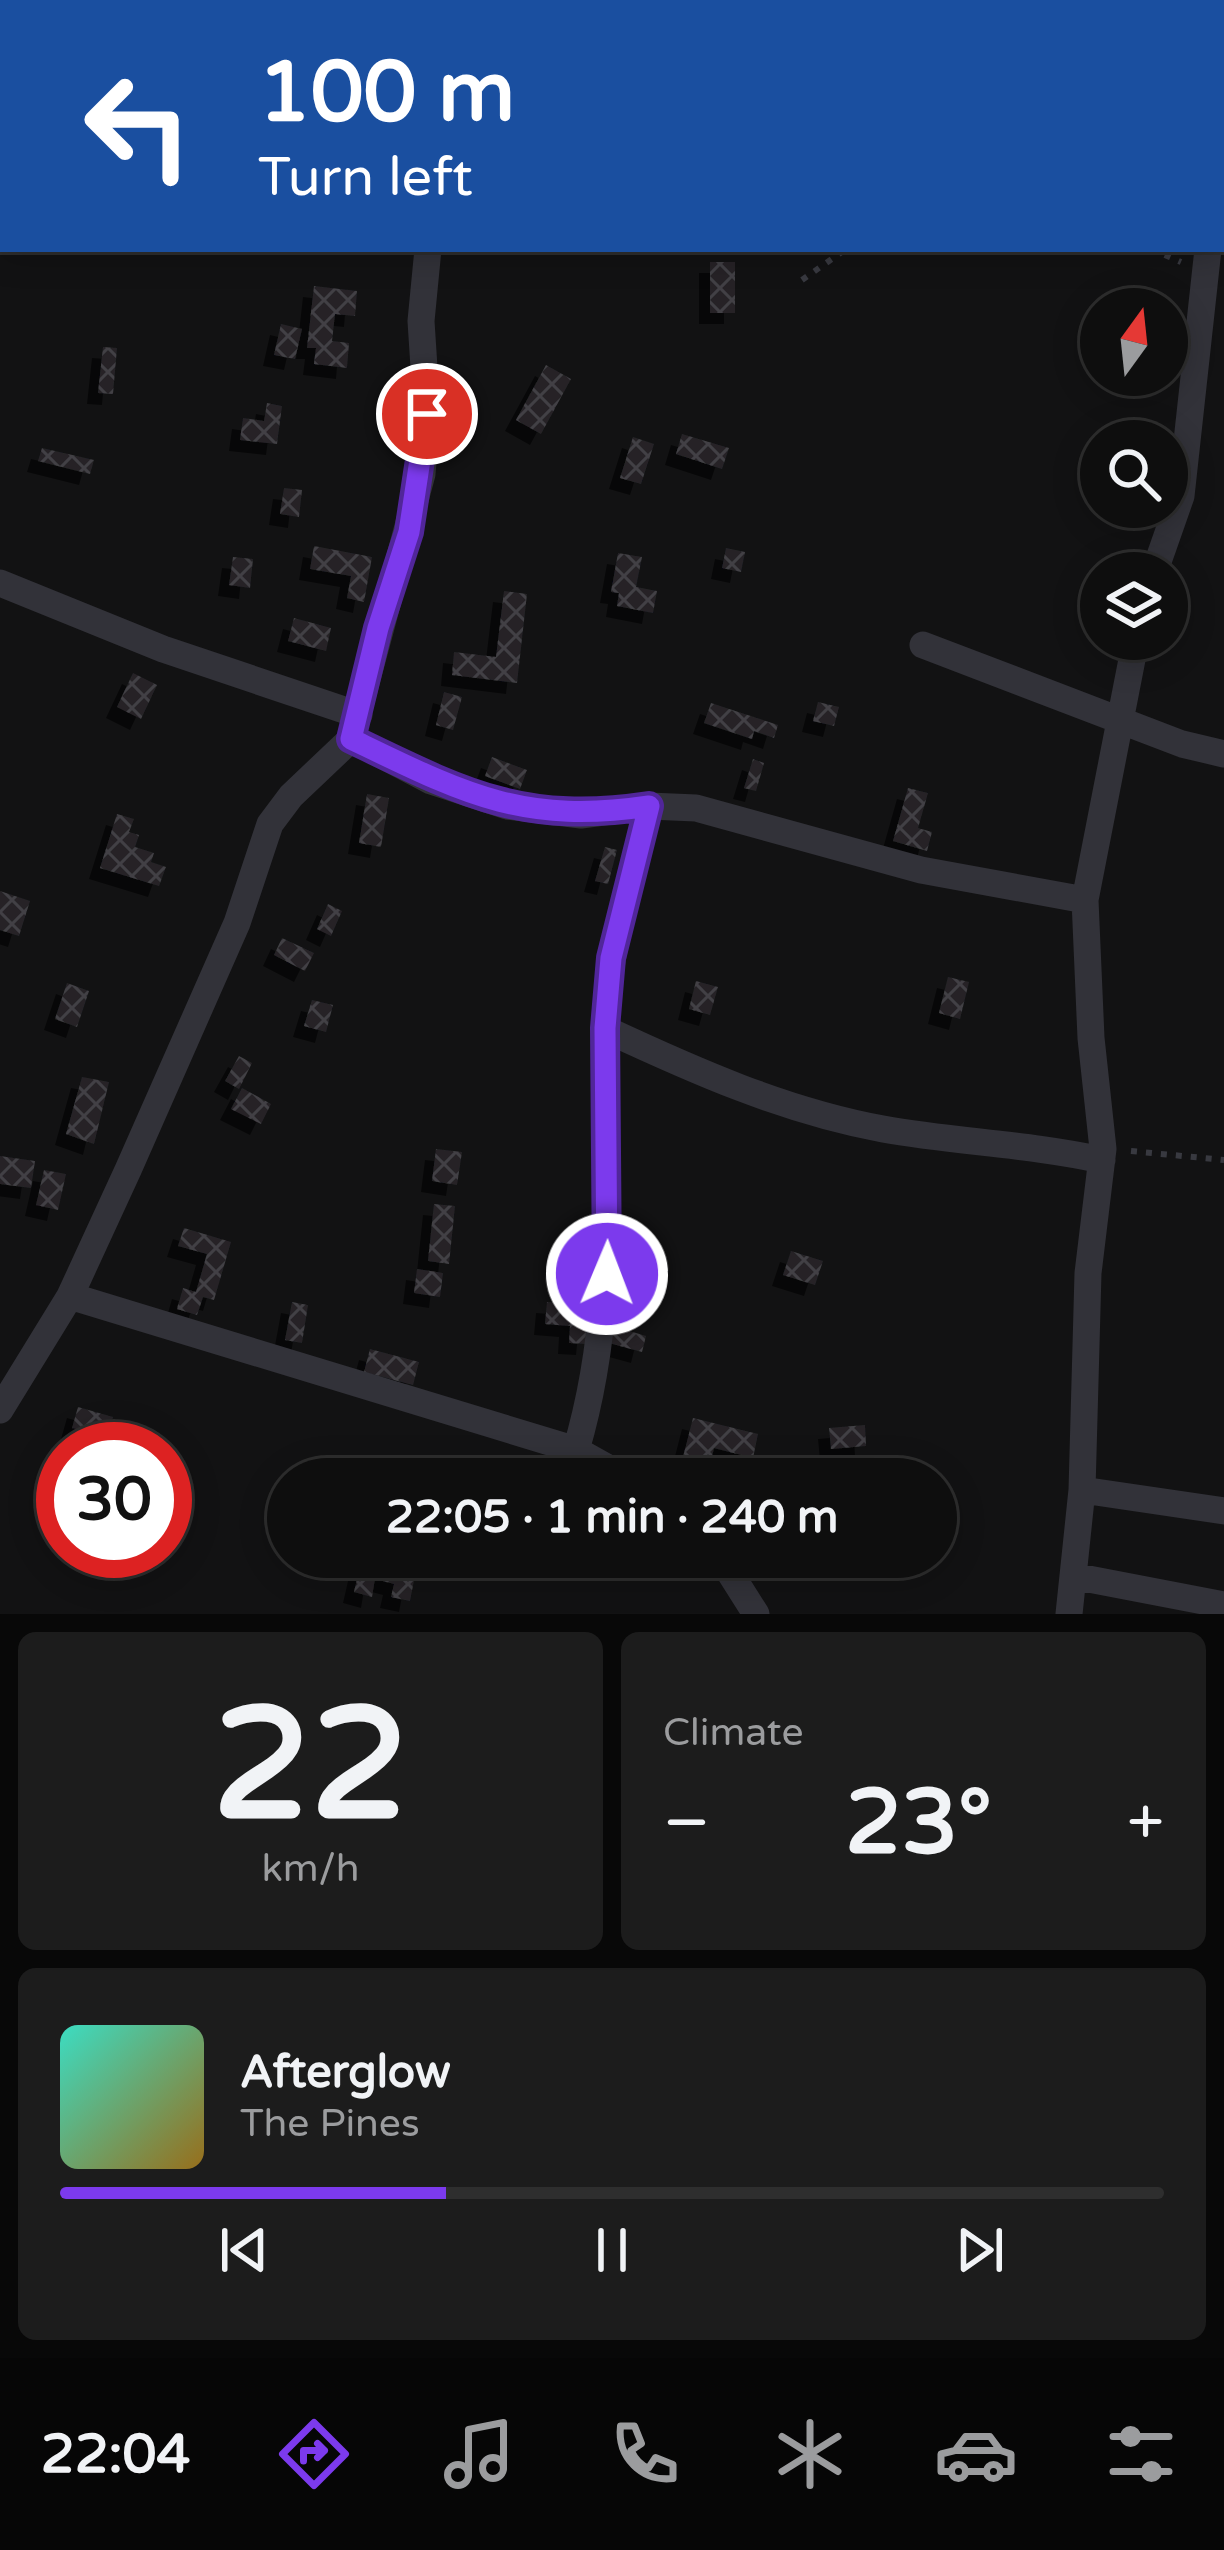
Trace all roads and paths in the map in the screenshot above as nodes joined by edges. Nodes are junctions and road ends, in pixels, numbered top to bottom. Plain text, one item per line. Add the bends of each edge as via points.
1 (428, 252) edge
2 (842, 252) edge
3 (1208, 252) edge
4 (802, 280) dead end
5 (1161, 552) edge
6 (0, 583) edge
7 (923, 644) dead end
8 (1132, 660) edge
9 (1120, 718) junction
10 (355, 727) junction
11 (1224, 754) edge
12 (649, 806) junction
13 (1085, 900) junction
14 (605, 1028) junction
15 (1102, 1155) junction
16 (1224, 1160) edge
17 (70, 1296) junction
18 (12, 1363) edge
19 (0, 1409) edge
20 (576, 1450) junction
21 (590, 1458) edge
22 (1082, 1490) junction
23 (1224, 1511) edge
24 (1073, 1576) junction
25 (733, 1578) edge
26 (1224, 1605) edge
27 (756, 1614) edge
28 (1069, 1614) edge

1 - 10 street via 422,474
2 - 4 path
3 - 5 street via 1180,496
6 - 10 street
7 - 9 street
8 - 9 street
9 - 11 street
9 - 13 street
10 - 12 street via 431,781 507,806 580,815
10 - 17 street via 270,824 237,923
12 - 13 street via 696,808 921,870
12 - 14 street via 611,958
13 - 15 street
14 - 15 street via 805,1111 884,1129
14 - 20 street via 605,1307 597,1378
15 - 16 path
15 - 22 street via 1088,1273
17 - 18 street
17 - 20 street
18 - 19 street
20 - 21 street
22 - 23 street
22 - 24 street
24 - 26 street
24 - 28 street
25 - 27 street

